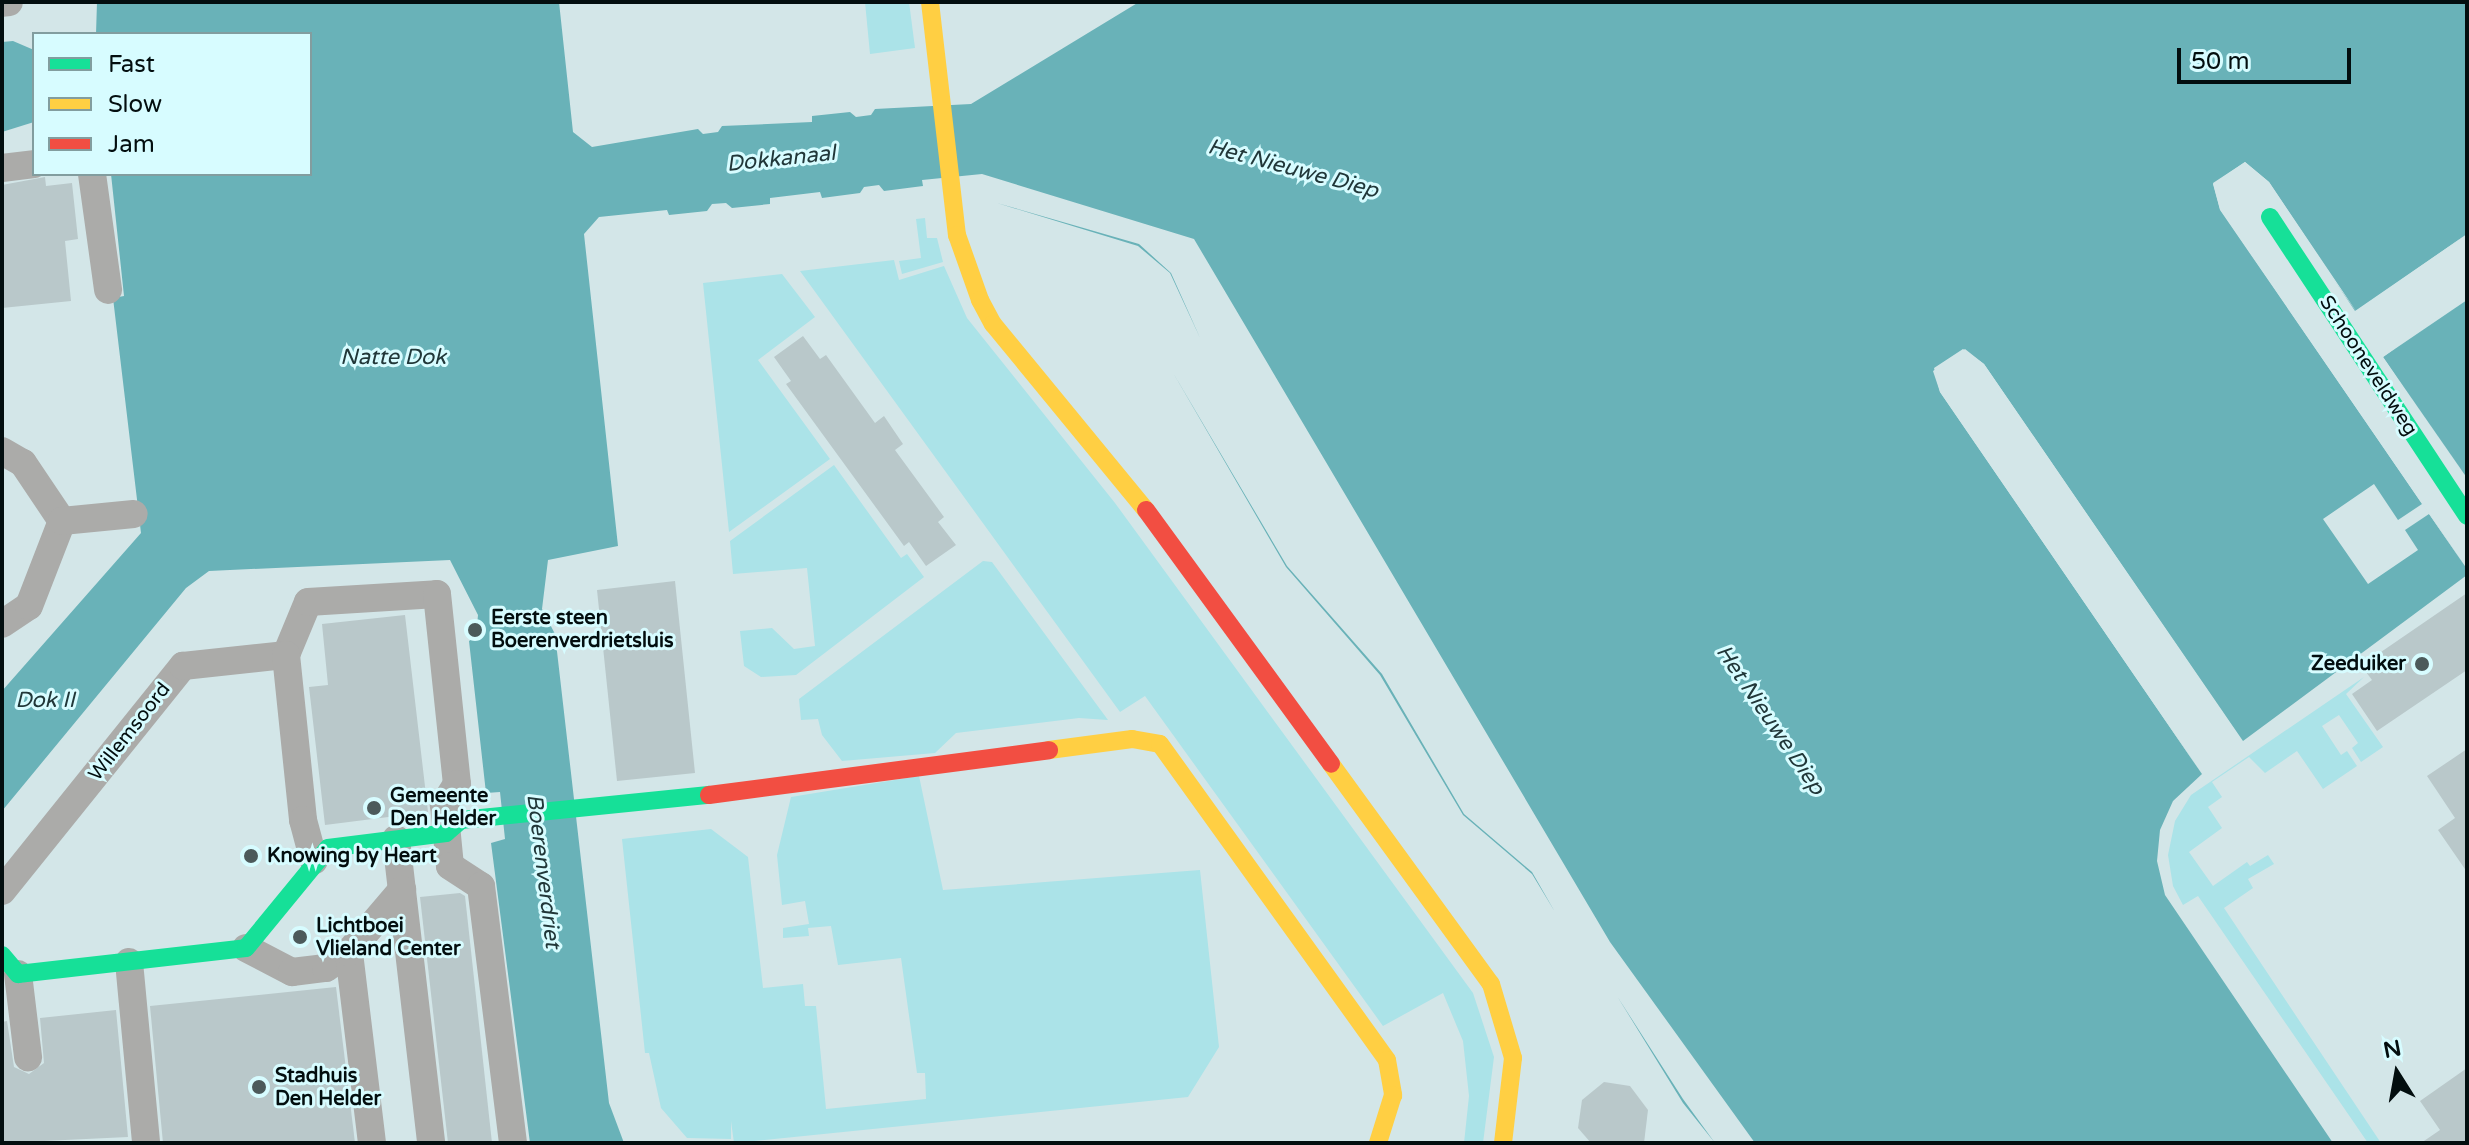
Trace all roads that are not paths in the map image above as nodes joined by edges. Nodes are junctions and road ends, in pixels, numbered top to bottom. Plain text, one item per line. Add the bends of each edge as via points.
1 (9, 2) edge
2 (930, 2) edge
3 (946, 2) edge
4 (2, 3) edge
5 (933, 32) junction
6 (32, 164) edge
7 (2, 168) edge
8 (92, 176) edge
9 (2270, 217) dead end
10 (108, 290) dead end
11 (2, 451) edge
12 (134, 514) dead end
13 (2467, 516) edge
14 (62, 521) junction
15 (2, 624) edge
16 (286, 655) junction
17 (454, 827) junction
18 (396, 839) junction
19 (314, 861) junction
20 (402, 890) junction
21 (2, 891) edge
22 (246, 948) junction
23 (349, 952) junction
24 (129, 962) junction
25 (10, 965) edge
26 (28, 1057) dead end
27 (146, 1143) edge
28 (372, 1143) edge
29 (431, 1143) edge
30 (513, 1143) edge
31 (1378, 1143) edge
32 (1503, 1143) edge

1 - 4 street
2 - 5 street
3 - 5 street
5 - 32 street via 963,258 993,324 1141,504 1494,973 1513,1058
6 - 7 street
8 - 10 street
9 - 13 street, Schooneveldweg
11 - 14 street via 23,463
12 - 14 street
14 - 15 street via 29,606
16 - 17 street via 308,602 437,594 457,784 444,805
16 - 19 street via 303,820
16 - 21 street, Willemsoord via 183,666
17 - 18 street
17 - 30 street via 450,866 481,886
17 - 31 street via 503,816 1132,739 1160,744 1387,1060 1393,1095
18 - 19 street via 346,843 328,848
18 - 20 street
19 - 22 street
20 - 23 street
20 - 29 street
22 - 23 street via 292,972 326,968
22 - 24 street
23 - 28 street
24 - 25 street
24 - 27 street
25 - 26 street

